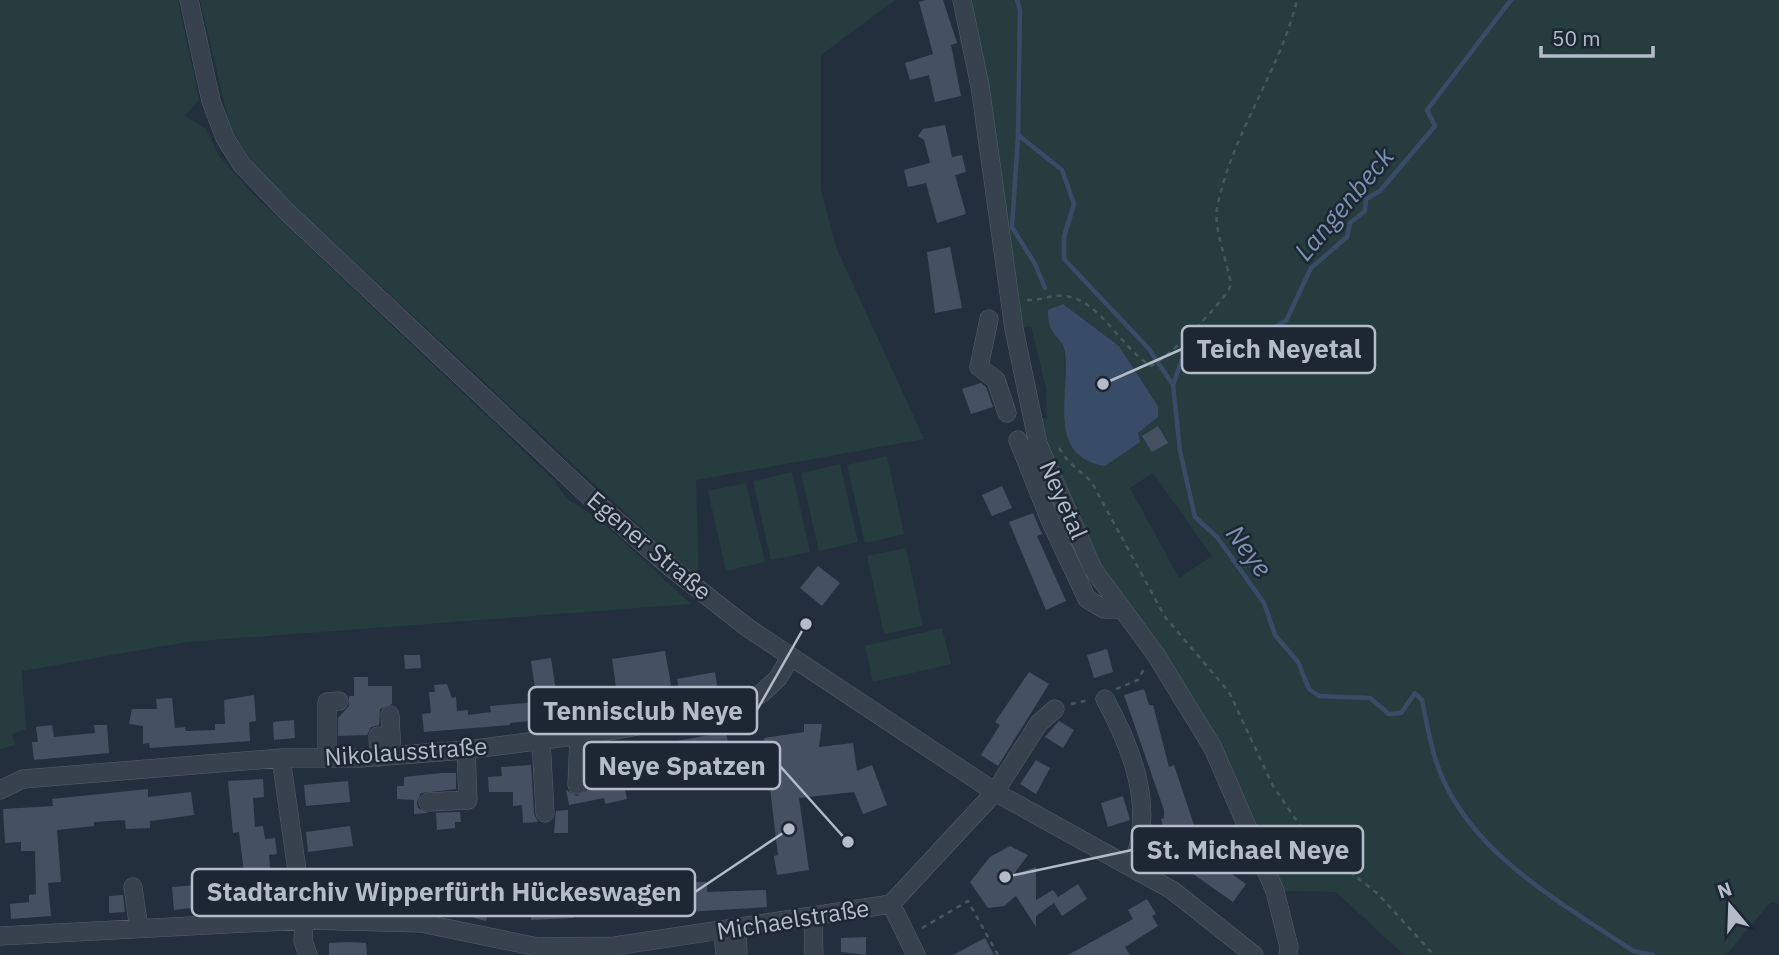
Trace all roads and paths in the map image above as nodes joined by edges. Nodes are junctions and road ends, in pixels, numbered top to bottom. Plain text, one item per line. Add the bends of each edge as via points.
1 (189, 0) edge
2 (962, 0) edge
3 (1297, 0) edge
4 (1011, 299) junction
5 (989, 319) dead end
6 (1007, 413) dead end
7 (1018, 440) dead end
8 (1053, 440) dead end
9 (1121, 609) junction
10 (790, 658) junction
11 (1148, 661) dead end
12 (1111, 694) joint
13 (339, 701) dead end
14 (1055, 709) dead end
15 (390, 715) dead end
16 (579, 735) junction
17 (378, 736) dead end
18 (541, 740) junction
19 (466, 750) junction
20 (386, 756) junction
21 (281, 758) junction
22 (327, 758) junction
23 (577, 785) dead end
24 (0, 790) edge
25 (995, 792) junction
26 (428, 802) dead end
27 (545, 813) dead end
28 (1132, 868) junction
29 (133, 887) dead end
30 (891, 904) junction
31 (813, 918) junction
32 (304, 920) junction
33 (138, 929) junction
34 (730, 930) junction
35 (0, 936) edge
36 (906, 936) junction
37 (308, 955) edge
38 (724, 955) edge
39 (738, 955) edge
40 (814, 955) edge
41 (916, 955) edge
42 (998, 955) edge
43 (1254, 955) edge
44 (1288, 955) edge
45 (1434, 955) edge

1 - 10 street, Egener Straße via 215,114 229,146 255,181 592,499 670,567
2 - 4 street, Neyetal via 980,86
3 - 4 path via 1271,74 1242,128 1216,212 1218,244 1230,287 1163,361 1151,366 1126,348 1088,303 1063,295 1035,301
4 - 9 street, Neyetal via 1038,444 1093,569
5 - 6 street via 979,367 996,380
7 - 9 street via 1087,599 1104,610
8 - 45 path via 1091,481 1164,617 1229,692 1273,786 1309,839 1378,894
9 - 44 street, Neyetal via 1156,655 1213,748 1275,891
10 - 16 street, Nikolausstraße via 778,678 736,709
10 - 25 street, Egener Straße
11 - 12 path via 1138,680
12 - 28 street via 1143,803 1140,846
13 - 22 street via 327,702
14 - 25 street, Michaelstraße via 1039,723
15 - 20 street
16 - 18 street, Nikolausstraße
16 - 23 street
17 - 20 street
18 - 19 street, Nikolausstraße
18 - 27 street
19 - 20 street, Nikolausstraße
19 - 26 street via 468,800
20 - 22 street, Nikolausstraße
21 - 22 street, Nikolausstraße
21 - 24 street, Nikolausstraße via 23,779
21 - 32 street
25 - 28 street, Egener Straße
25 - 30 street, Michaelstraße
28 - 43 street, Egener Straße via 1172,890
29 - 33 street
30 - 31 street, Michaelstraße
30 - 36 street
31 - 34 street, Michaelstraße
31 - 40 street
32 - 33 street, Michaelstraße
32 - 34 street, Michaelstraße via 421,923 538,947 615,946
32 - 37 street
33 - 35 street, Michaelstraße
34 - 38 street
34 - 39 street
36 - 41 street
36 - 42 path via 968,901

